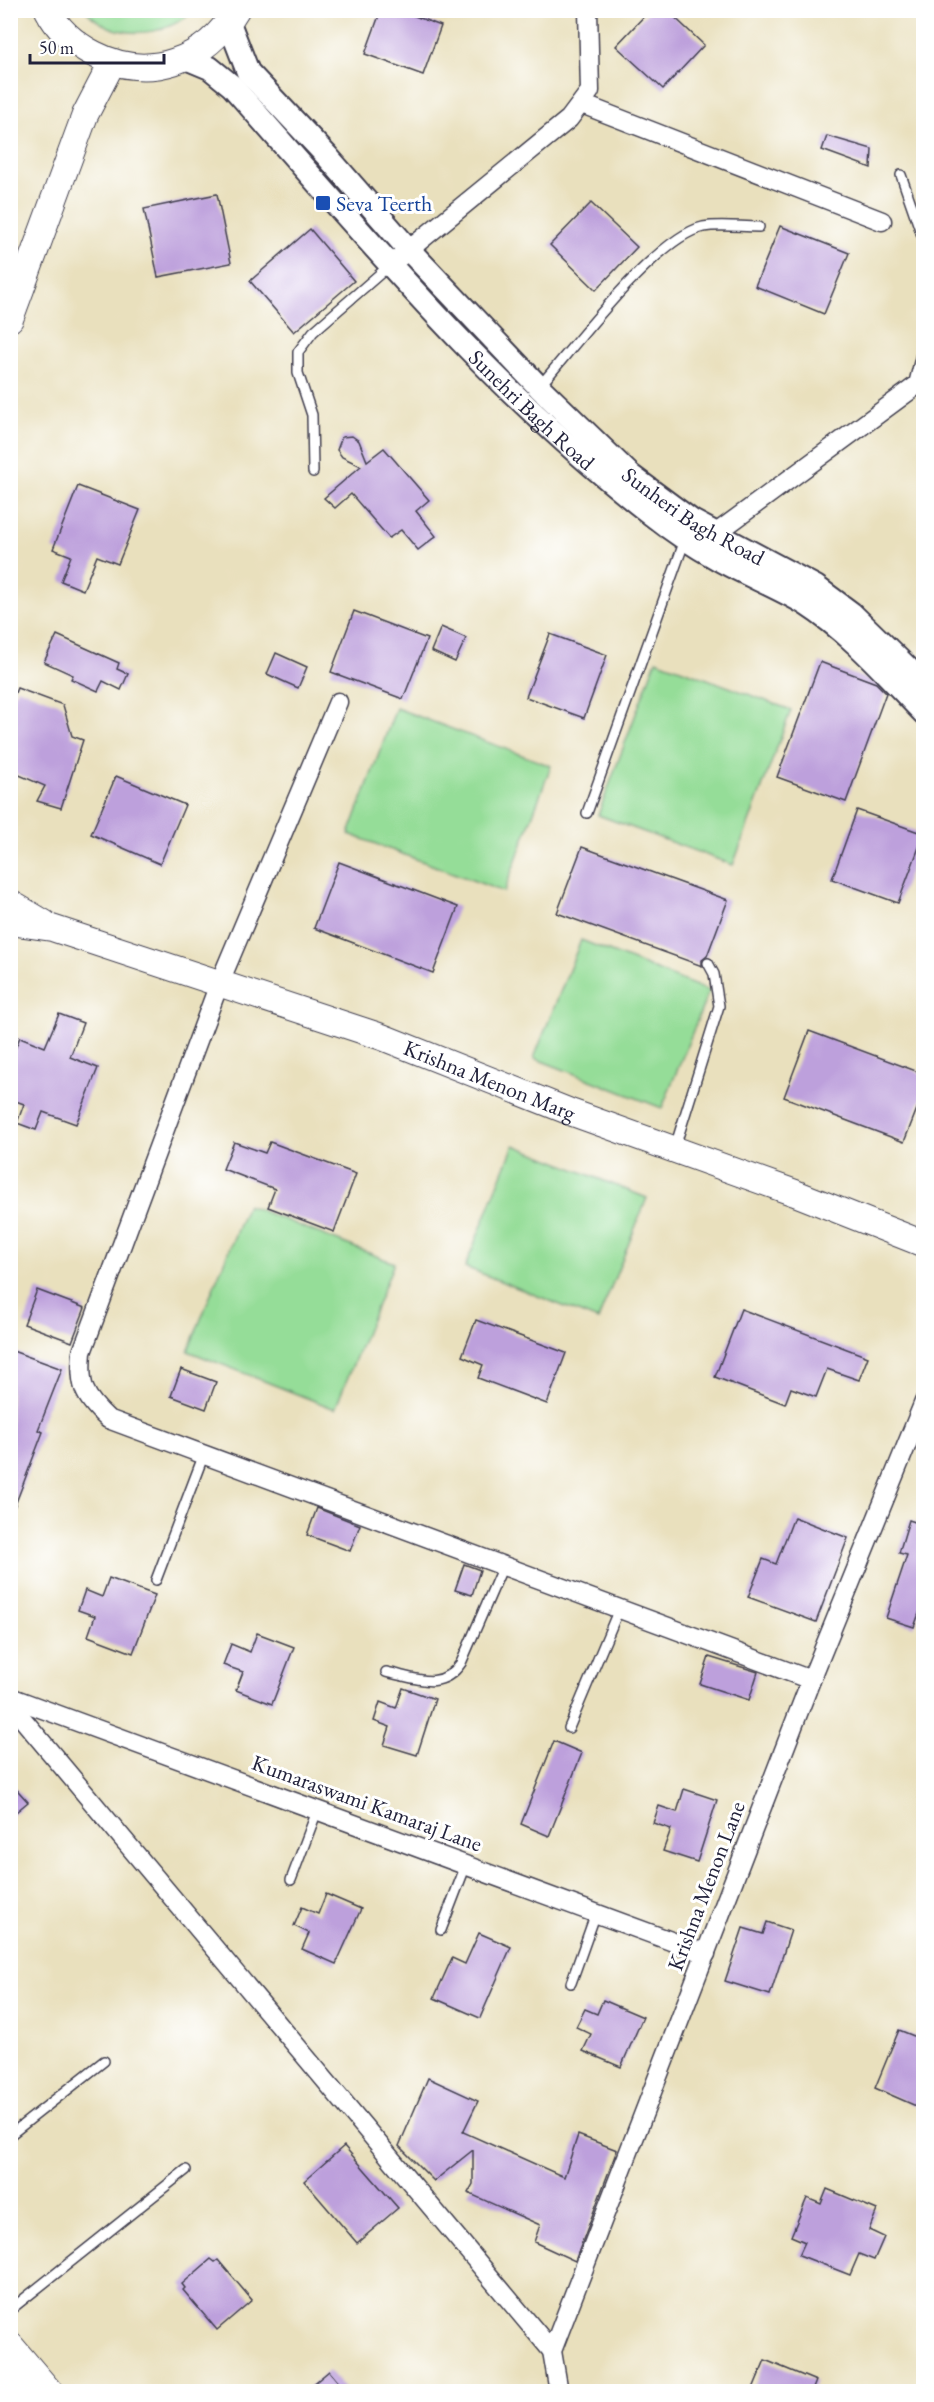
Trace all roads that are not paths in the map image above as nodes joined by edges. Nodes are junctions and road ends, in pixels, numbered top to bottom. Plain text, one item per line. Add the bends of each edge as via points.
1 (48, 10) edge
2 (588, 10) edge
3 (233, 17) edge
4 (88, 51) junction
5 (186, 58) junction
6 (112, 63) junction
7 (582, 104) junction
8 (85, 115) junction
9 (901, 175) dead end
10 (882, 221) dead end
11 (759, 227) dead end
12 (924, 241) edge
13 (408, 250) junction
14 (390, 265) junction
15 (10, 319) edge
16 (924, 342) edge
17 (918, 384) edge
18 (539, 387) junction
19 (314, 471) dead end
20 (715, 534) junction
21 (686, 538) junction
22 (924, 684) edge
23 (338, 702) dead end
24 (924, 713) edge
25 (587, 813) dead end
26 (10, 903) edge
27 (10, 922) edge
28 (52, 927) junction
29 (708, 963) dead end
30 (219, 984) junction
31 (675, 1150) junction
32 (924, 1244) edge
33 (924, 1402) edge
34 (204, 1454) junction
35 (503, 1566) junction
36 (156, 1580) dead end
37 (619, 1609) junction
38 (386, 1672) dead end
39 (811, 1680) junction
40 (10, 1697) edge
41 (10, 1704) edge
42 (569, 1728) dead end
43 (317, 1810) junction
44 (466, 1865) junction
45 (291, 1880) dead end
46 (596, 1913) junction
47 (441, 1930) dead end
48 (706, 1954) junction
49 (571, 1983) dead end
50 (104, 2061) dead end
51 (10, 2135) edge
52 (186, 2170) dead end
53 (10, 2310) edge
54 (10, 2345) edge
55 (552, 2351) junction
56 (10, 2382) edge
57 (18, 2391) edge
58 (50, 2391) edge
59 (559, 2391) edge

1 - 4 main road via 67,35
2 - 7 street via 590,91
3 - 5 main road via 210,44
3 - 13 street, Sunheri Bagh Road via 249,72
4 - 6 main road
4 - 8 main road
5 - 6 main road via 157,67
5 - 14 street, Sunehri Bagh Road via 210,68 232,86
6 - 8 main road
7 - 10 street
7 - 13 street via 569,119
8 - 15 main road
9 - 12 lane
11 - 18 lane via 705,227 674,241 643,268
13 - 14 street
13 - 18 street, Sunheri Bagh Road
14 - 19 lane via 313,332 298,352 298,373 312,415
14 - 21 street, Sunehri Bagh Road via 557,433 651,514
16 - 17 lane
17 - 20 street
18 - 20 street, Sunheri Bagh Road via 630,475 665,503
20 - 22 street, Sunheri Bagh Road via 816,587 850,613
21 - 24 street, Sunehri Bagh Road via 716,558 806,604 854,640
21 - 25 lane
23 - 30 street
26 - 28 main road, Krishna Menon Marg
27 - 28 main road, Krishna Menon Marg
28 - 30 main road, Krishna Menon Marg
29 - 31 lane via 714,974 719,1006
30 - 31 main road, Krishna Menon Marg via 382,1037
30 - 34 street via 82,1352 80,1379 90,1402 108,1419
31 - 32 main road, Krishna Menon Marg
33 - 39 street, Krishna Menon Lane
34 - 35 street
34 - 36 lane
35 - 37 street
35 - 38 lane via 453,1675 431,1681
37 - 39 street
37 - 42 lane
39 - 48 street, Krishna Menon Lane
40 - 43 street, Kumaraswami Kamaraj Lane
41 - 55 street
43 - 44 street, Kumaraswami Kamaraj Lane
43 - 45 lane
44 - 46 street, Kumaraswami Kamaraj Lane
44 - 47 lane
46 - 48 street, Kumaraswami Kamaraj Lane
46 - 49 lane
48 - 55 street, Krishna Menon Lane
50 - 51 lane
52 - 53 lane
54 - 58 main road
55 - 59 street
56 - 57 main road

